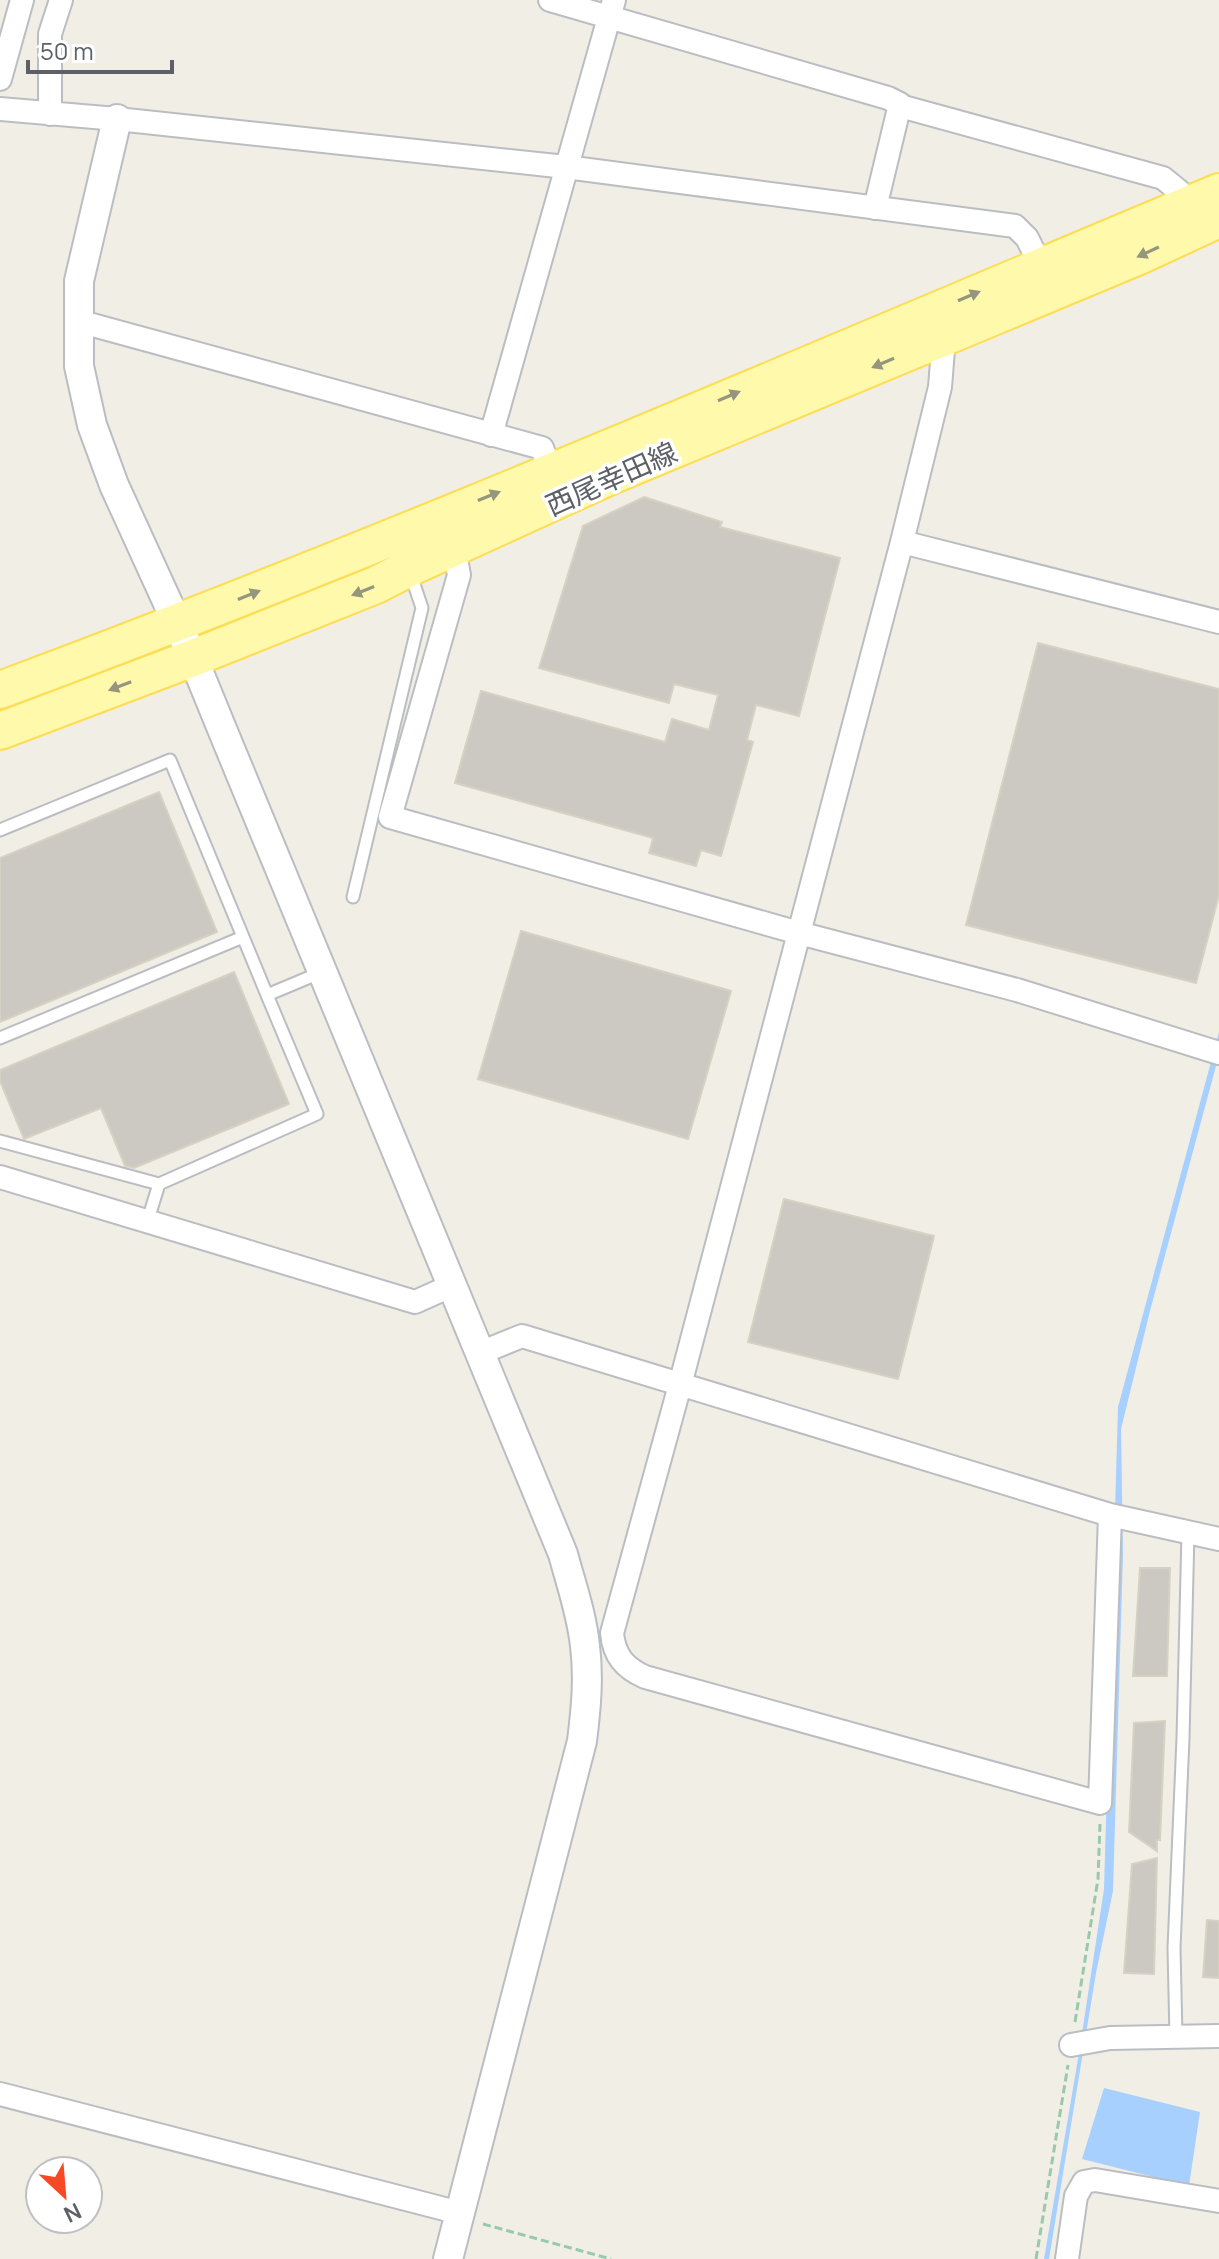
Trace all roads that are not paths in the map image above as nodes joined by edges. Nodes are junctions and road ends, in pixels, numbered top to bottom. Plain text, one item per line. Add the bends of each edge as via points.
1 (22, 0) edge
2 (61, 0) edge
3 (550, 0) edge
4 (612, 9) edge
5 (0, 79) edge
6 (900, 106) junction
7 (0, 109) edge
8 (50, 114) junction
9 (117, 119) junction
10 (566, 167) junction
11 (875, 208) junction
12 (1210, 216) edge
13 (1041, 266) junction
14 (78, 321) junction
15 (944, 337) junction
16 (491, 435) junction
17 (551, 471) junction
18 (902, 542) junction
19 (454, 548) junction
20 (409, 568) junction
21 (1219, 622) edge
22 (176, 624) junction
23 (193, 658) junction
24 (0, 690) edge
25 (0, 731) edge
26 (0, 830) edge
27 (353, 897) dead end
28 (799, 933) junction
29 (243, 937) junction
30 (323, 971) junction
31 (267, 995) junction
32 (0, 1038) edge
33 (1219, 1053) edge
34 (0, 1141) edge
35 (0, 1177) edge
36 (159, 1184) junction
37 (147, 1223) junction
38 (453, 1285) junction
39 (480, 1353) junction
40 (680, 1385) junction
41 (1110, 1515) junction
42 (1188, 1532) junction
43 (1219, 1539) edge
44 (1219, 2036) edge
45 (1176, 2037) junction
46 (1072, 2045) road end
47 (0, 2094) edge
48 (1219, 2201) edge
49 (460, 2213) junction
50 (448, 2259) edge
51 (1067, 2259) edge

1 - 5 street
2 - 8 street via 50,34
3 - 4 street
4 - 6 street
4 - 10 street
6 - 11 street
6 - 12 street via 1163,178
7 - 8 street
8 - 9 street
9 - 10 street
9 - 14 street via 79,281
10 - 11 street
10 - 16 street
11 - 13 street via 1015,226
12 - 13 main road, 西尾幸田線
12 -> 15 main road, 西尾幸田線 via 1139,256
17 -> 13 main road, 西尾幸田線
14 - 16 street
14 - 22 street via 79,366 92,425
15 - 18 street via 940,387
15 -> 19 main road, 西尾幸田線 via 606,478
16 - 17 street via 542,448
22 -> 17 main road, 西尾幸田線
18 - 21 street
18 - 28 street
19 - 20 main road, 西尾幸田線
19 - 28 street via 459,575 390,817
20 -> 23 main road, 西尾幸田線
20 - 27 lane via 422,608
22 - 23 street
22 - 24 main road, 西尾幸田線
23 -> 25 main road, 西尾幸田線
23 - 30 street
26 - 29 lane via 170,760
28 - 33 street via 1017,990
28 - 40 street
29 - 31 lane
29 - 32 lane
30 - 31 lane
30 - 38 street
31 - 36 lane via 317,1114
34 - 36 lane
35 - 37 street
36 - 37 lane
37 - 38 street via 415,1302
38 - 39 street
39 - 40 street via 522,1336
39 - 49 street via 563,1554 585,1645 587,1696 582,1741
40 - 41 street
40 - 41 street via 612,1633 613,1646 628,1670 645,1677 1100,1803
41 - 42 street
42 - 43 street
42 - 45 lane via 1174,1948
44 - 45 street
45 - 46 street via 1110,2038
47 - 49 street
48 - 51 street via 1084,2182 1076,2196
49 - 50 street

